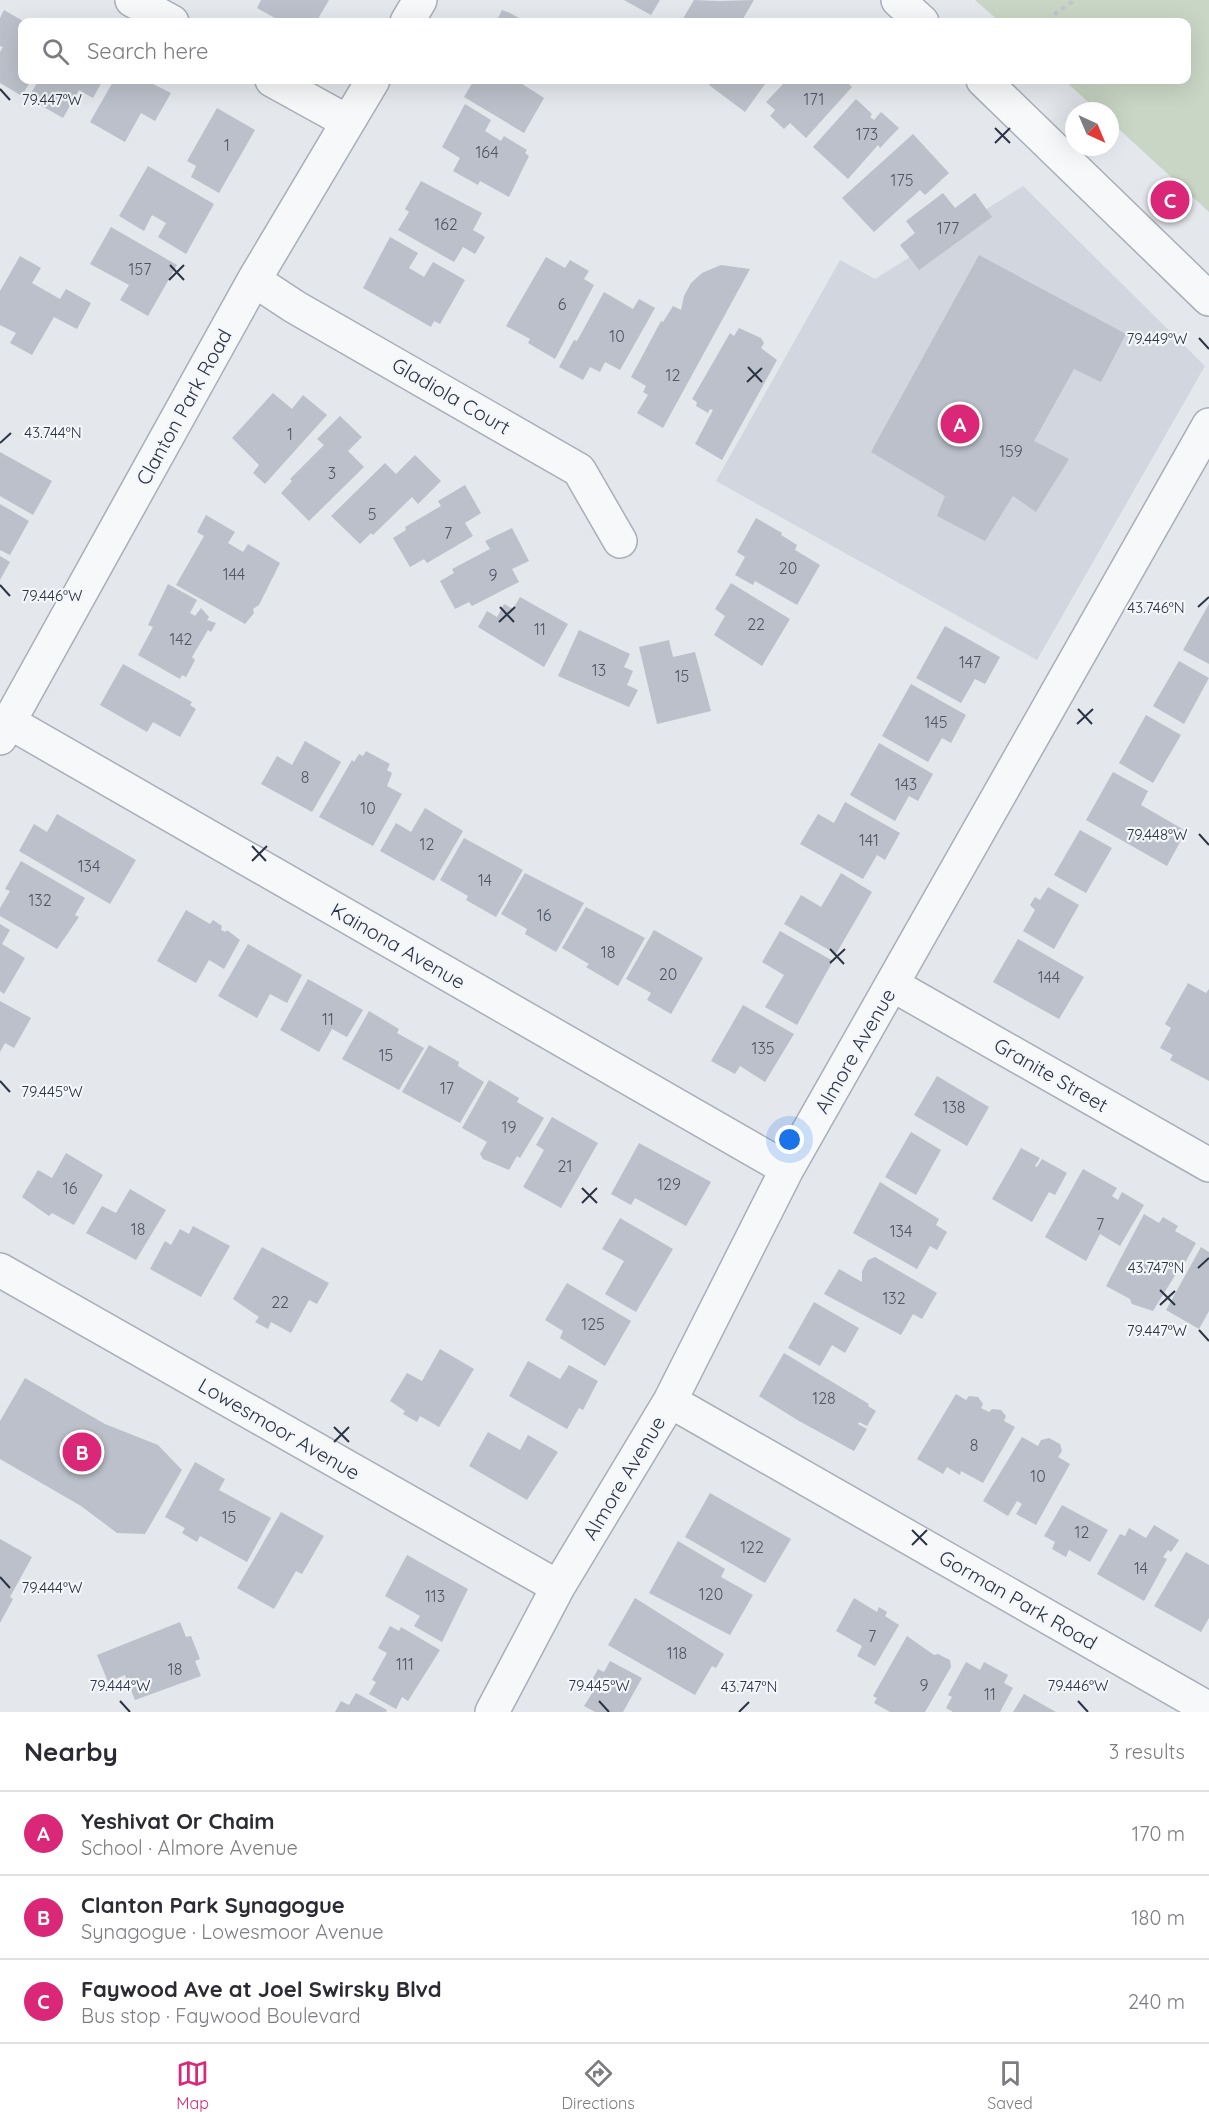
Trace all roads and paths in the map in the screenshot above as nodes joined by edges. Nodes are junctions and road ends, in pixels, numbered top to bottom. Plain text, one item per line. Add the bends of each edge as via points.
1 (132, 0) edge
2 (420, 0) edge
3 (897, 0) edge
4 (1075, 0) edge
5 (165, 18) edge
6 (409, 18) edge
7 (917, 18) edge
8 (1054, 18) edge
9 (279, 84) edge
10 (371, 84) edge
11 (987, 84) edge
12 (348, 122) junction
13 (254, 280) junction
14 (1209, 299) edge
15 (1209, 425) edge
16 (620, 541) dead end
17 (5, 730) edge
18 (893, 985) junction
19 (1209, 1165) edge
20 (787, 1169) junction
21 (0, 1270) edge
22 (670, 1401) junction
23 (558, 1587) junction
24 (1209, 1709) edge
25 (492, 1712) edge

1 - 5 street
2 - 6 street
3 - 7 street
4 - 8 path
9 - 12 street
10 - 12 street, Clanton Park Road
11 - 14 street
12 - 13 street, Clanton Park Road
13 - 16 street, Gladiola Court via 579,470
13 - 17 street, Clanton Park Road
15 - 18 street, Almore Avenue
17 - 20 street, Kainona Avenue
18 - 19 street, Granite Street
18 - 20 street, Almore Avenue
20 - 22 street, Almore Avenue
21 - 23 street, Lowesmoor Avenue
22 - 23 street, Almore Avenue
22 - 24 street, Gorman Park Road
23 - 25 street, Almore Avenue

